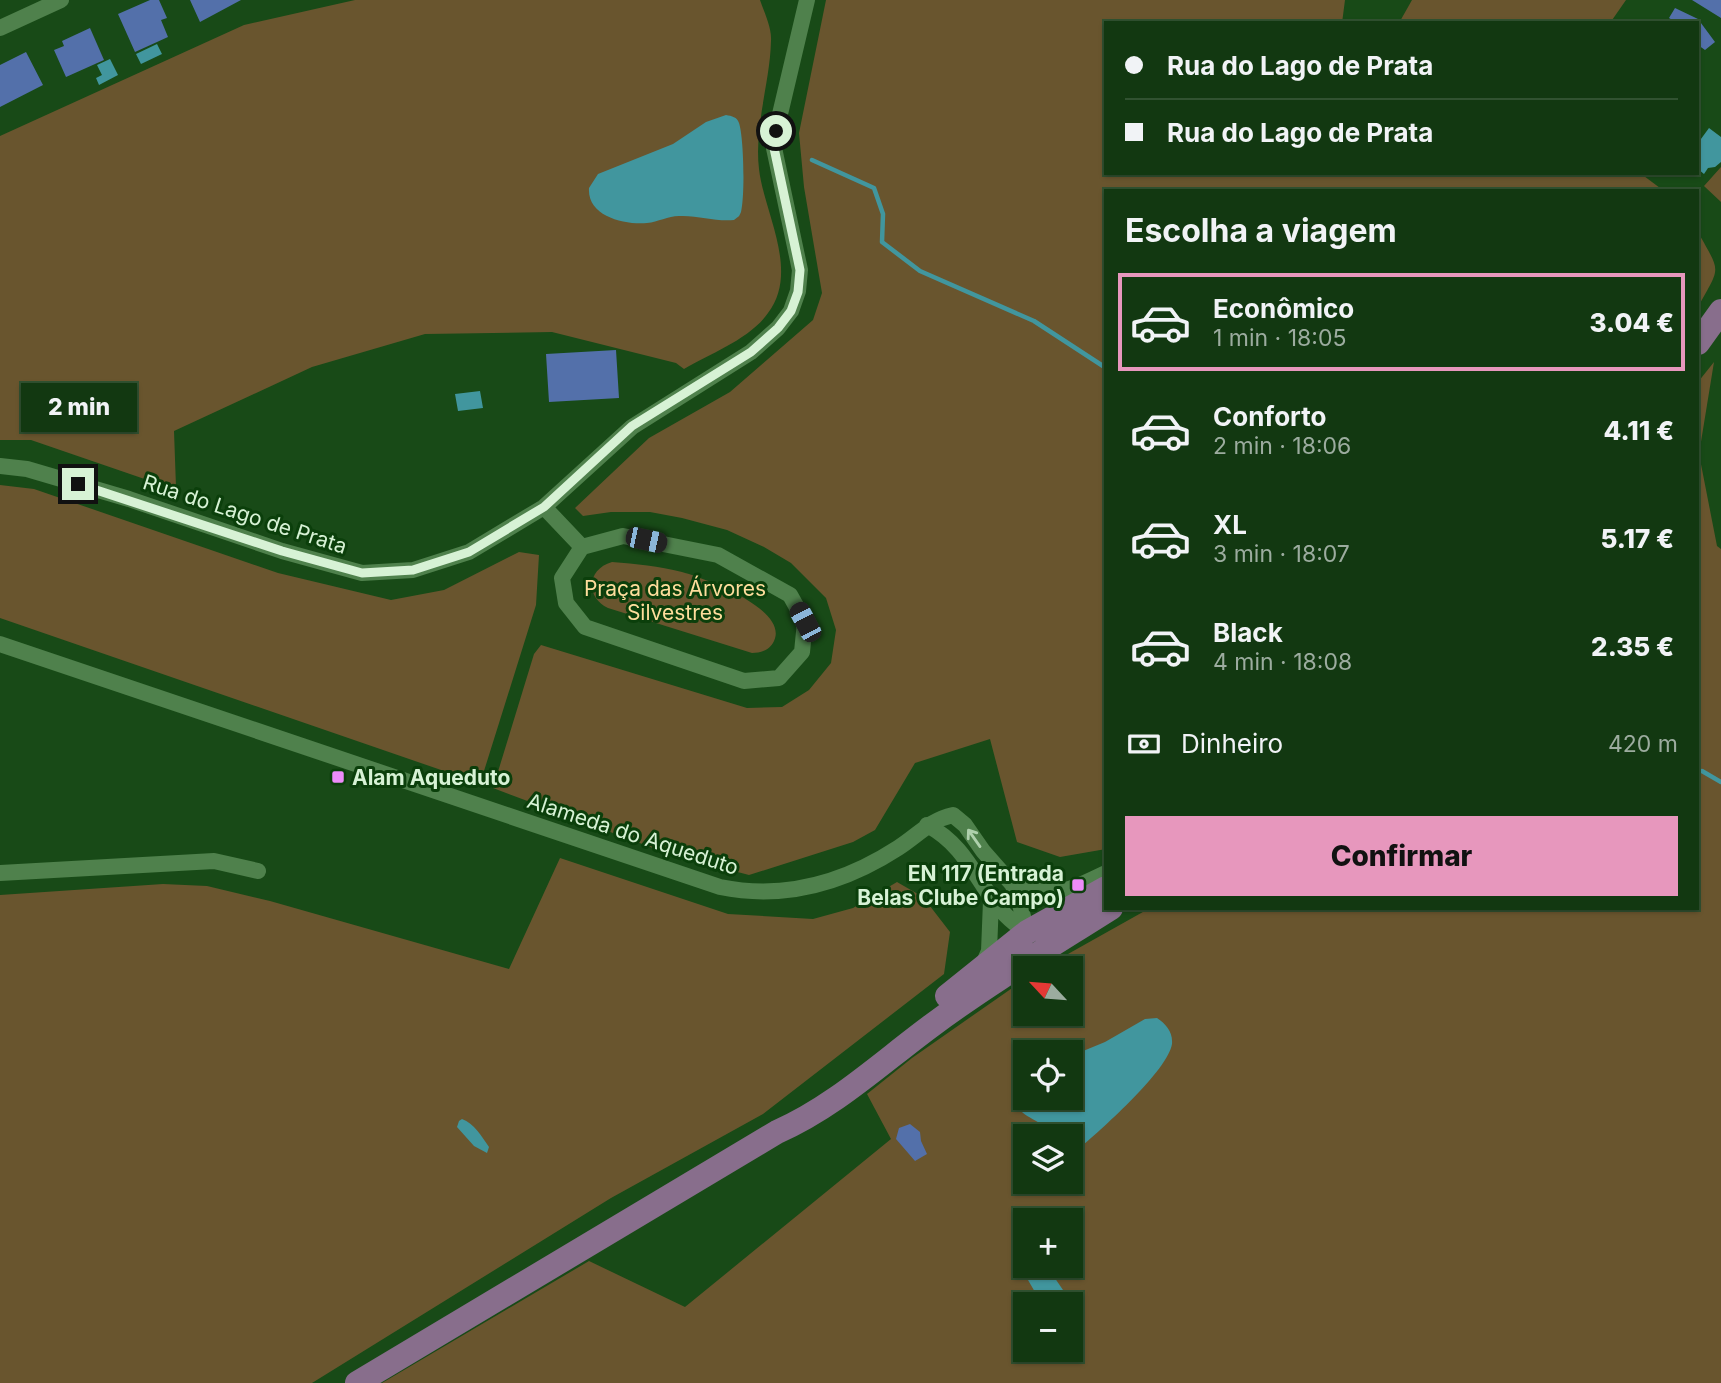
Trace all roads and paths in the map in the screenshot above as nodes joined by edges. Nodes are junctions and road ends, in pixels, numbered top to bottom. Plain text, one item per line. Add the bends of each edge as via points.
1 (61, 0) edge
2 (807, 0) edge
3 (0, 28) edge
4 (1721, 312) edge
5 (1699, 342) edge
6 (0, 466) edge
7 (544, 507) junction
8 (582, 547) junction
9 (0, 645) edge
10 (927, 825) junction
11 (258, 871) dead end
12 (0, 873) edge
13 (1104, 874) edge
14 (1012, 884) junction
15 (1104, 889) edge
16 (991, 901) junction
17 (1108, 910) edge
18 (1027, 932) junction
19 (1071, 934) junction
20 (982, 968) junction
21 (933, 1024) junction
22 (777, 1132) junction
23 (357, 1383) edge

1 - 3 street
2 - 7 street, Rua do Lago de Prata via 774,148 800,270 791,311 751,352 632,426
4 - 5 main road
6 - 7 street, Rua do Lago de Prata via 27,469 116,495 362,573 413,570 469,552
7 - 8 street
8 - 8 street via 623,536 718,555 790,595 805,622 802,652 779,678 744,681 585,627 566,603 562,578
9 - 10 street, Alameda do Aqueduto via 745,892 806,889 857,872 904,845
14 -> 10 street, Alameda do Aqueduto via 953,815
10 - 16 street via 956,845
11 - 12 street via 214,861
13 - 14 street via 1052,893
14 - 18 street, Alameda do Aqueduto
15 - 18 main road
16 - 18 street
16 - 20 street via 989,951
17 - 19 main road
18 - 19 main road
18 - 20 main road
18 - 21 main road via 1012,957
19 - 21 main road
20 - 22 main road
21 - 22 main road via 824,1107
22 - 23 main road

